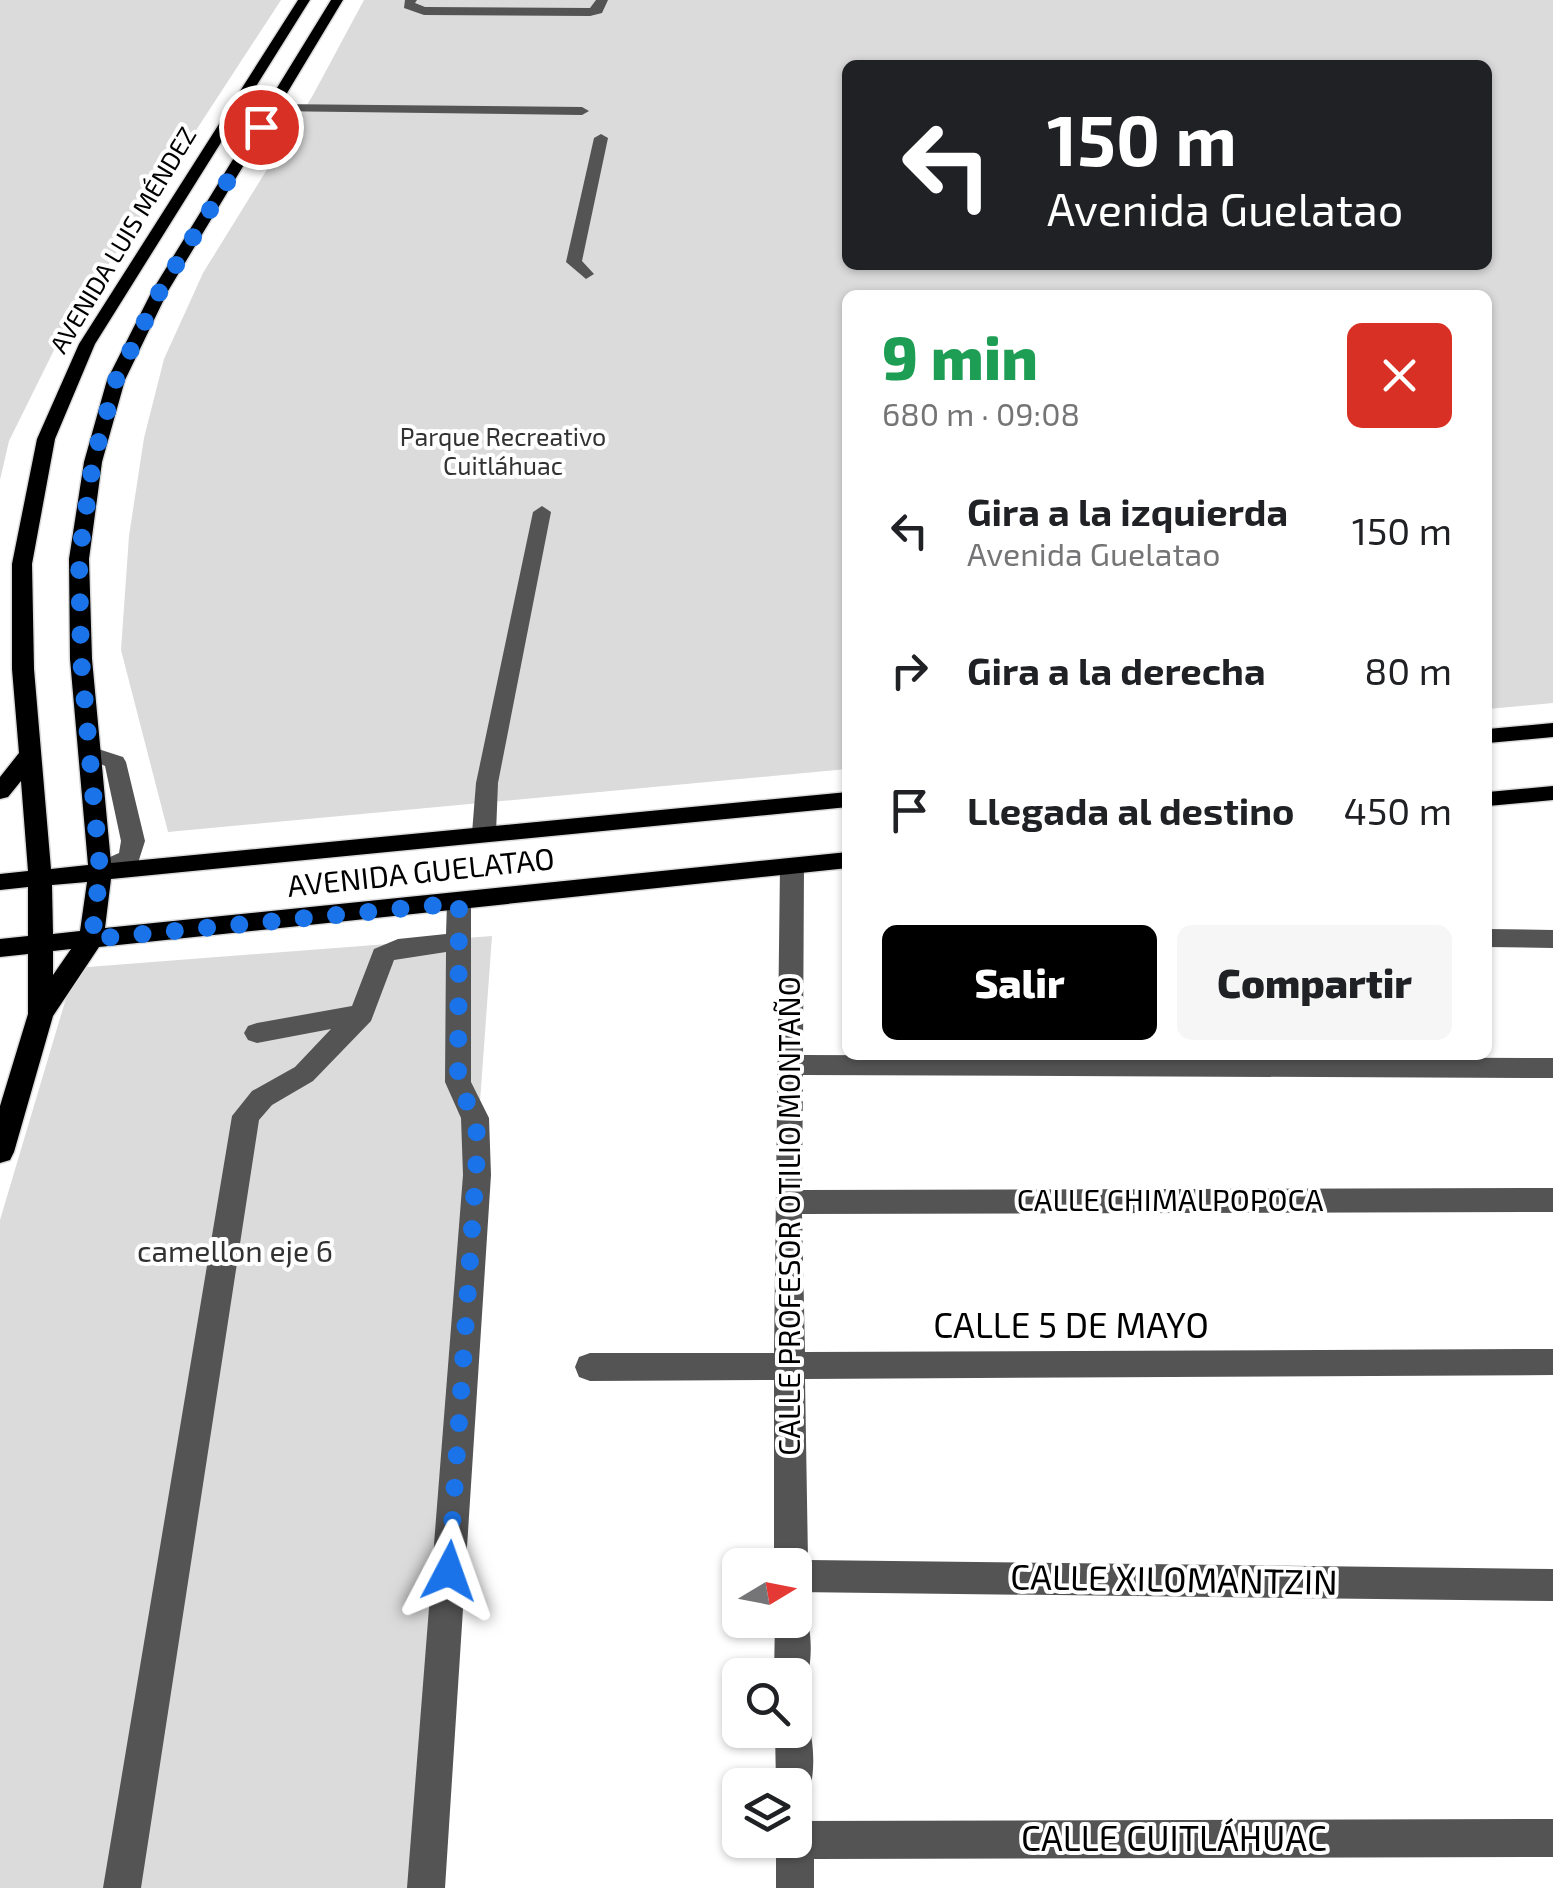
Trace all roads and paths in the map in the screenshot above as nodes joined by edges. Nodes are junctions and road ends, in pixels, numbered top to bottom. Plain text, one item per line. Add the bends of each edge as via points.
1 (304, 0) edge
2 (336, 0) edge
3 (411, 0) edge
4 (602, 0) edge
5 (274, 108) junction
6 (553, 111) junction
7 (582, 111) dead end
8 (225, 126) junction
9 (261, 127) junction
10 (601, 138) junction
11 (618, 143) dead end
12 (201, 163) junction
13 (238, 164) junction
14 (586, 274) dead end
15 (542, 512) dead end
16 (1553, 730) edge
17 (1492, 736) edge
18 (90, 753) junction
19 (30, 754) junction
20 (0, 792) edge
21 (1553, 792) edge
22 (1492, 799) edge
23 (842, 800) edge
24 (484, 834) junction
25 (842, 861) edge
26 (792, 866) junction
27 (100, 870) junction
28 (40, 877) junction
29 (0, 882) edge
30 (459, 903) junction
31 (1492, 938) edge
32 (1553, 938) edge
33 (92, 939) junction
34 (457, 942) junction
35 (37, 944) junction
36 (0, 948) edge
37 (42, 1014) junction
38 (362, 1014) junction
39 (257, 1033) dead end
40 (1352, 1062) edge
41 (789, 1065) junction
42 (1553, 1068) edge
43 (0, 1152) edge
44 (1553, 1200) edge
45 (788, 1202) junction
46 (1553, 1362) edge
47 (790, 1364) junction
48 (590, 1367) dead end
49 (791, 1548) edge
50 (812, 1576) edge
51 (1553, 1585) edge
52 (1553, 1838) edge
53 (812, 1840) edge
54 (795, 1858) edge
55 (122, 1888) edge
56 (426, 1888) edge
57 (795, 1888) edge

1 - 8 main road, AVENIDA LUIS MÉNDEZ
2 - 5 main road, AVENIDA LUIS MÉNDEZ
3 - 4 street via 408,5 424,11 590,12
5 - 6 street
5 - 9 main road, AVENIDA LUIS MÉNDEZ
6 - 7 street
6 - 10 street
8 - 9 main road
8 - 12 main road, AVENIDA LUIS MÉNDEZ
9 - 13 main road, AVENIDA LUIS MÉNDEZ
10 - 11 street
10 - 14 street via 574,262
12 - 13 main road
12 - 19 main road, AVENIDA LUIS MÉNDEZ via 87,344 46,439 22,564
13 - 18 main road, AVENIDA LUIS MÉNDEZ via 160,291 116,380 93,462 79,558
15 - 24 street via 487,783
16 - 17 main road
18 - 27 main road, AVENIDA LUIS MÉNDEZ
18 - 27 street via 114,762 133,841 130,857
19 - 20 main road
19 - 28 main road, AVENIDA LUIS MÉNDEZ
21 - 22 main road
23 - 24 main road, AVENIDA GUELATAO
24 - 27 main road, AVENIDA GUELATAO
25 - 26 main road, AVENIDA GUELATAO
26 - 30 main road, AVENIDA GUELATAO
26 - 41 street, CALLE PROFESOR OTILIO MONTAÑO
27 - 28 main road, AVENIDA GUELATAO
27 - 33 main road, AVENIDA LUIS MÉNDEZ
28 - 29 main road, AVENIDA GUELATAO
28 - 35 main road, AVENIDA LUIS MÉNDEZ
30 - 33 main road, AVENIDA GUELATAO
30 - 34 street
31 - 32 street
33 - 35 main road, AVENIDA GUELATAO
33 - 37 main road
34 - 38 street via 383,955
34 - 56 street via 458,1082 474,1118 478,1175
35 - 36 main road, AVENIDA GUELATAO
35 - 37 main road, AVENIDA LUIS MÉNDEZ
37 - 43 main road
38 - 39 street
38 - 55 street via 304,1074 262,1098 246,1116
40 - 41 street
40 - 42 street
41 - 45 street, CALLE PROFESOR OTILIO MONTAÑO
44 - 45 street, CALLE CHIMALPOPOCA
45 - 47 street, CALLE PROFESOR OTILIO MONTAÑO
46 - 47 street, CALLE 5 DE MAYO
47 - 48 street, CALLE 5 DE MAYO
47 - 49 street, CALLE PROFESOR OTILIO MONTAÑO
50 - 51 street, CALLE XILOMANTZIN
52 - 53 street, CALLE CUITLÁHUAC
54 - 57 street

